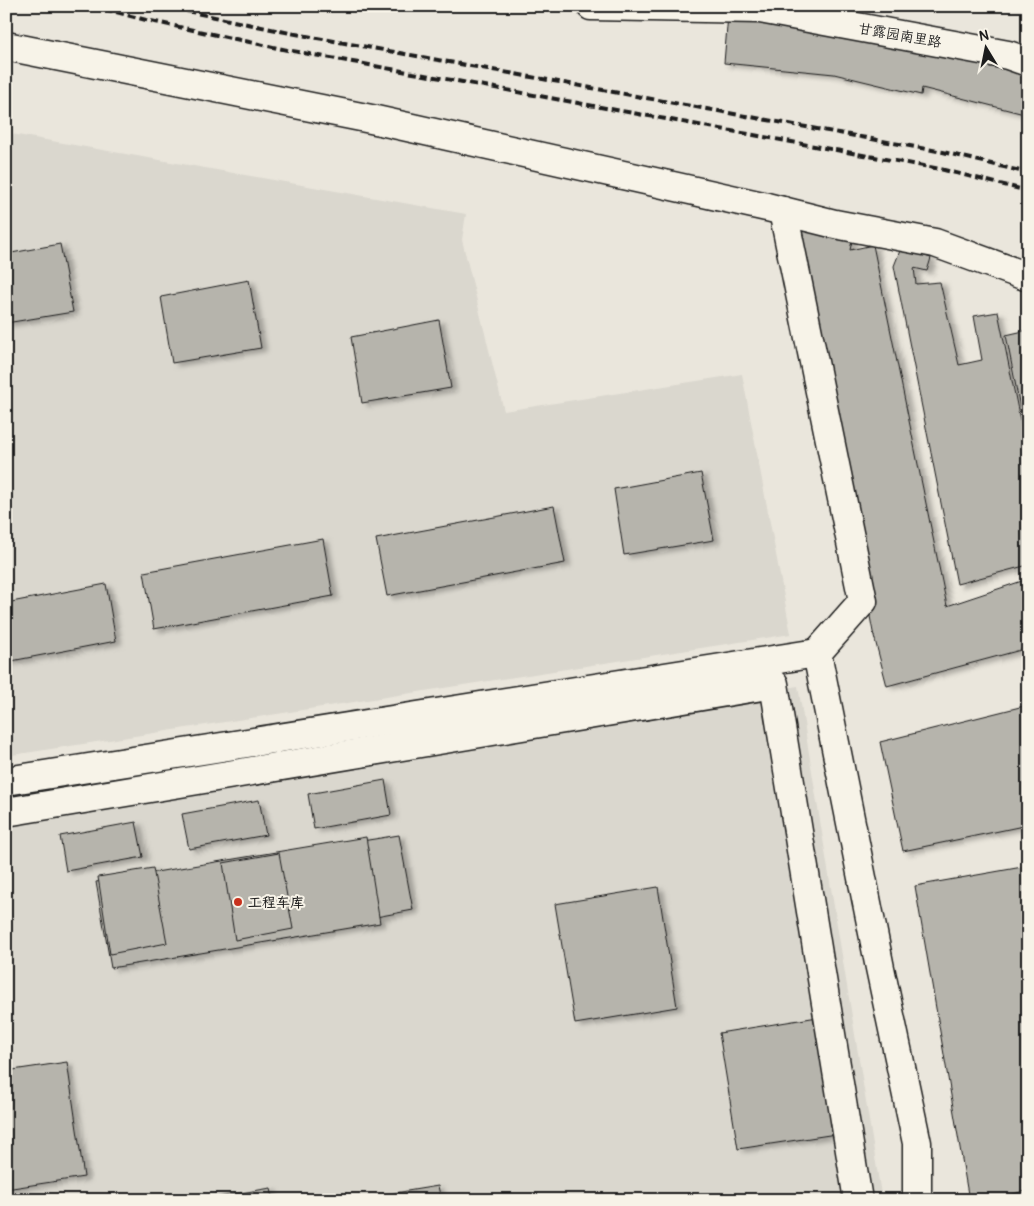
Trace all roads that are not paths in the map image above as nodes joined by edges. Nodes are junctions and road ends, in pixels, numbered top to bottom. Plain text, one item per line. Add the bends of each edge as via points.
1 (591, 6) edge
2 (6, 46) edge
3 (1028, 62) edge
4 (783, 211) junction
5 (1028, 277) edge
6 (817, 653) junction
7 (6, 781) edge
8 (6, 812) edge
9 (858, 1200) edge
10 (917, 1200) edge

1 - 3 street, 甘露园南里路 via 760,9 1008,55
2 - 4 street via 376,120
4 - 5 street via 935,243
4 - 6 street via 863,601
6 - 7 street
6 - 10 street via 917,1143
8 - 9 street via 774,684

